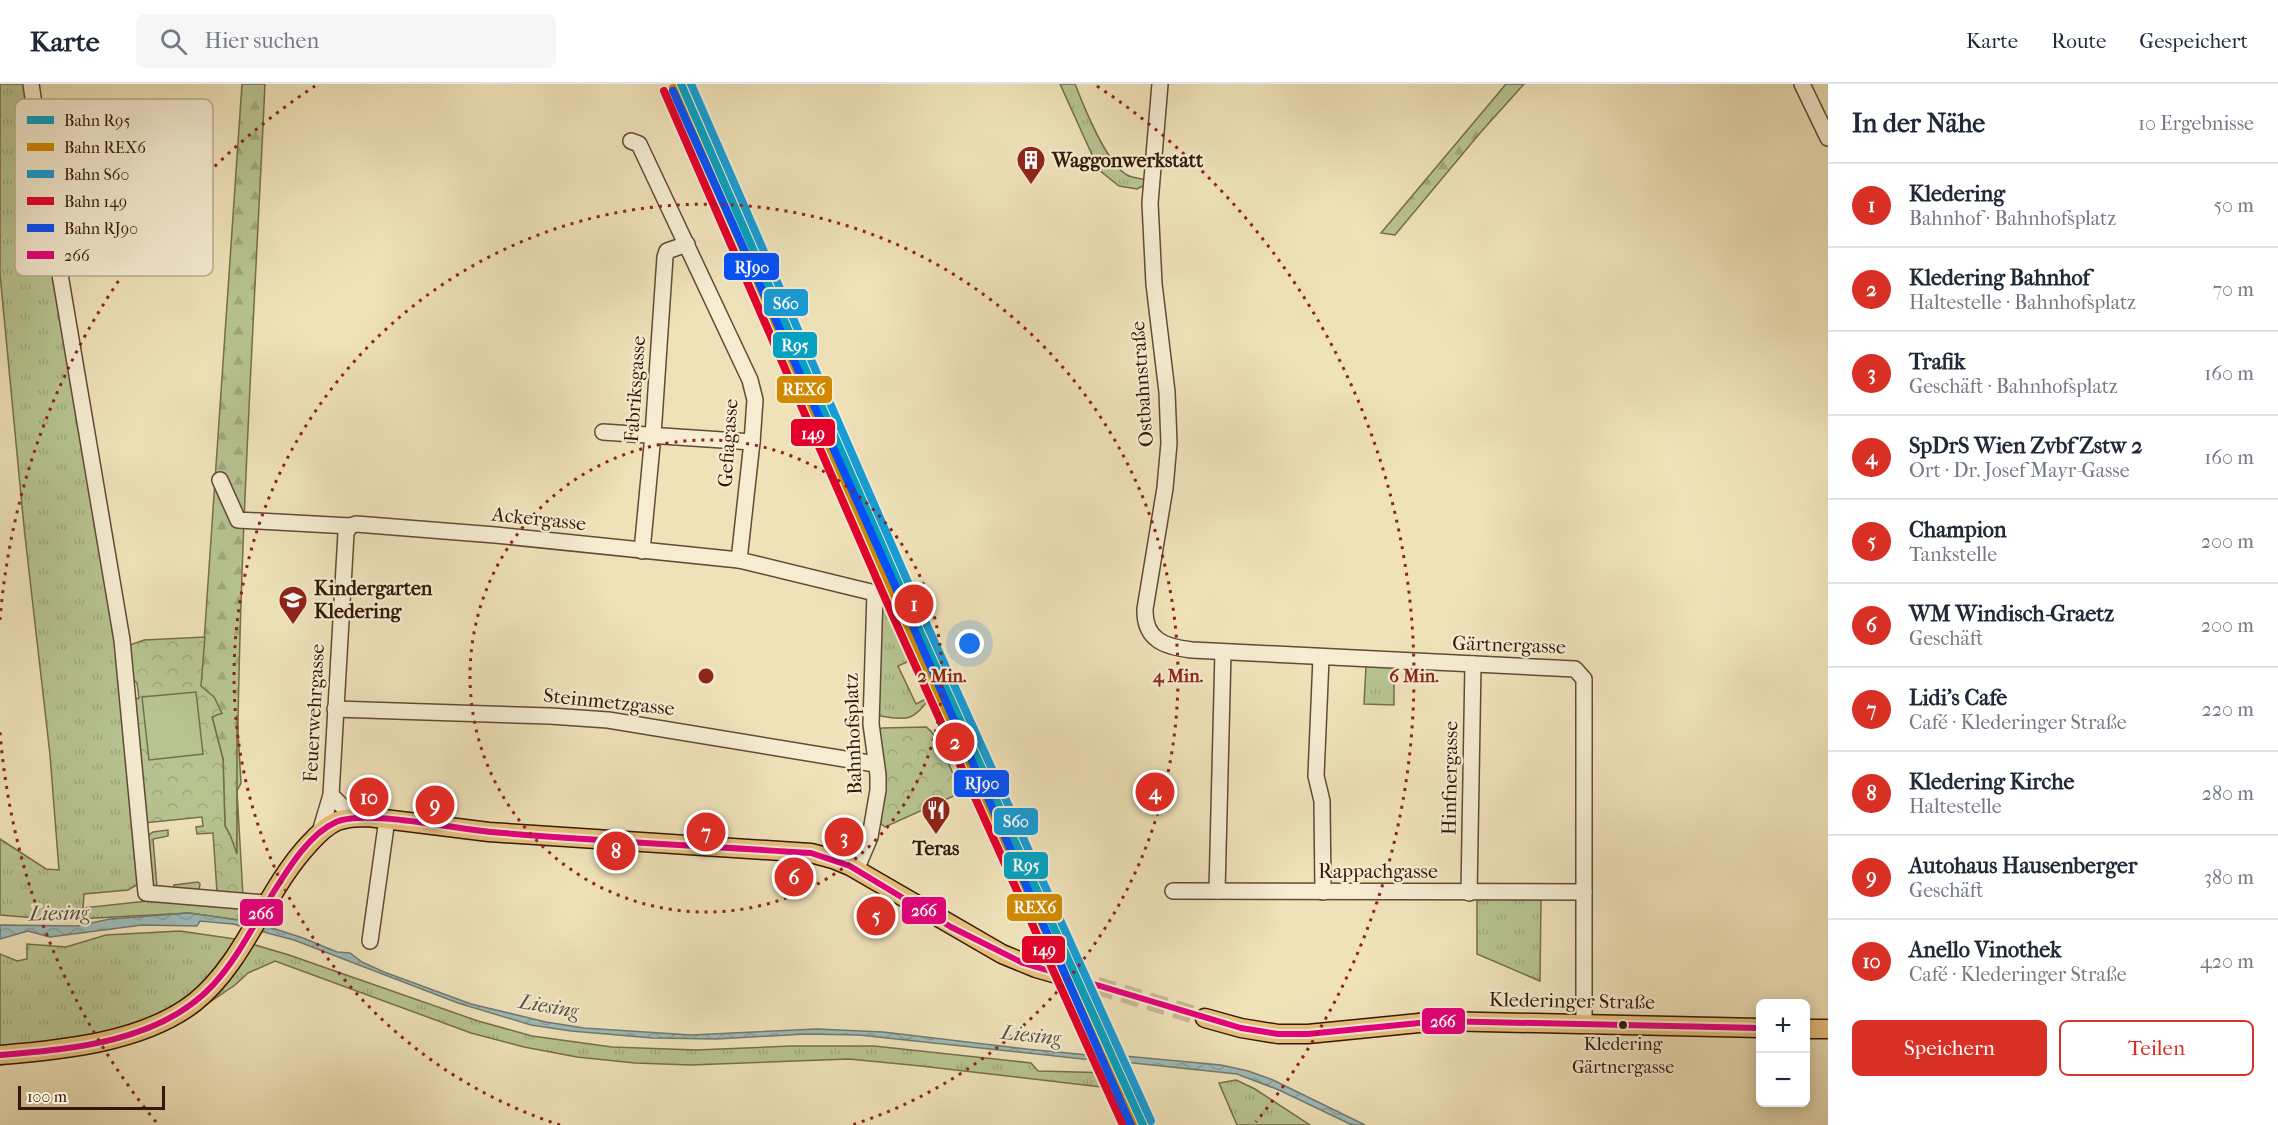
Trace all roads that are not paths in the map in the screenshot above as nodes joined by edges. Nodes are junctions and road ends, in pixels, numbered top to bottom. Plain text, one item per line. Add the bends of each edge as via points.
1 (31, 84) edge
2 (1160, 84) edge
3 (1802, 84) edge
4 (33, 99) edge
5 (1828, 138) edge
6 (631, 141) dead end
7 (687, 244) junction
8 (60, 276) edge
9 (603, 432) dead end
10 (653, 435) junction
11 (752, 442) junction
12 (220, 480) dead end
13 (350, 526) junction
14 (642, 551) junction
15 (739, 560) junction
16 (875, 593) joint
17 (1192, 650) joint
18 (1223, 652) junction
19 (1320, 658) junction
20 (1473, 664) junction
21 (335, 709) junction
22 (875, 764) junction
23 (331, 795) junction
24 (353, 817) junction
25 (387, 819) junction
26 (320, 832) junction
27 (856, 870) junction
28 (1173, 891) dead end
29 (1217, 891) junction
30 (1323, 892) junction
31 (1469, 892) junction
32 (1584, 892) junction
33 (264, 906) junction
34 (370, 940) dead end
35 (1071, 978) tunnel mouth
36 (1205, 1018) tunnel mouth
37 (1584, 1023) junction
38 (1756, 1028) edge
39 (1810, 1029) edge
40 (1828, 1029) edge
41 (0, 1055) edge

1 - 4 street
2 - 17 street, Ostbahnstraße via 1150,203 1169,443 1145,617 1150,632 1161,642
3 - 5 street
6 - 7 street, Gefiagasse via 639,144
7 - 10 street, Fabriksgasse via 667,251 664,257
7 - 11 street, Gefiagasse via 750,380 754,400
8 - 33 street via 122,640 146,894
9 - 10 street
10 - 11 street
10 - 14 street, Fabriksgasse
11 - 15 street, Gefiagasse
12 - 13 street, Ackergasse via 238,520
13 - 14 street, Ackergasse via 495,535
13 - 21 street, Feuerwehrgasse via 346,533
14 - 15 street, Ackergasse
15 - 16 street, Ackergasse
16 - 22 street, Bahnhofsplatz via 870,724
17 - 18 street, Gärtnergasse
18 - 19 street, Gärtnergasse
18 - 29 street
19 - 20 street, Gärtnergasse
19 - 30 street via 1316,776 1322,801
20 - 31 street, Hinfnergasse
20 - 32 street, Gärtnergasse via 1575,669 1584,679
21 - 22 street, Steinmetzgasse via 608,720
21 - 23 street, Feuerwehrgasse
22 - 27 street, Bahnhofsplatz via 878,790 874,821
23 - 24 street, Feuerwehrgasse
23 - 26 street, Feuerwehrgasse
24 - 25 main road
24 - 26 main road
25 - 27 main road via 489,832 811,853
25 - 34 street
26 - 33 main road via 298,856
27 - 35 main road via 1002,954
28 - 29 street, Rappachgasse
29 - 30 street, Rappachgasse
30 - 31 street, Rappachgasse
31 - 32 street, Rappachgasse
32 - 37 street, Gärtnergasse
33 - 41 main road via 228,967 211,987 164,1020 98,1042
36 - 37 main road, Klederinger Straße via 1269,1032 1308,1034 1439,1021
37 - 38 main road, Klederinger Straße
39 - 40 main road

